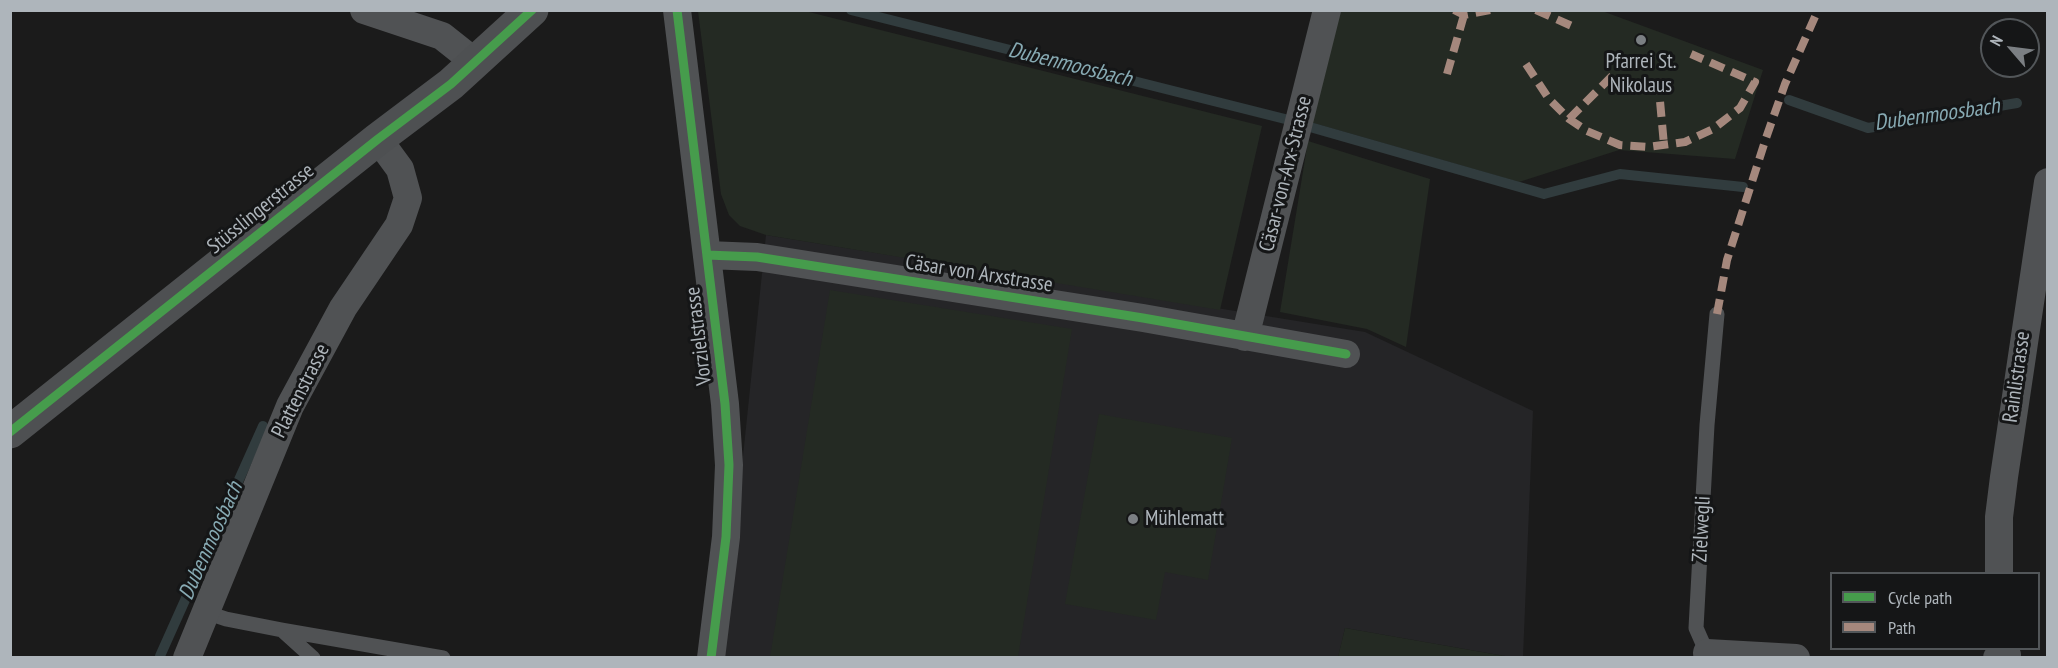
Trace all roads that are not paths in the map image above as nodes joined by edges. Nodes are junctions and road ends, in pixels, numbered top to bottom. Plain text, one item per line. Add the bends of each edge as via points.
1 (363, 10) edge
2 (532, 10) edge
3 (677, 10) edge
4 (1327, 10) edge
5 (476, 63) junction
6 (378, 139) junction
7 (2048, 182) edge
8 (707, 255) junction
9 (1717, 314) dead end
10 (1245, 337) junction
11 (1346, 354) dead end
12 (10, 432) edge
13 (1999, 572) edge
14 (206, 612) junction
15 (282, 630) junction
16 (1707, 653) joint
17 (187, 657) edge
18 (313, 657) edge
19 (443, 657) edge
20 (711, 657) edge
21 (1796, 657) edge

1 - 5 street via 442,36
2 - 5 street, Stüsslingerstrasse
3 - 8 street, Vorzielstrasse
4 - 10 street, Cäsar-von-Arx-Strasse
5 - 6 street, Stüsslingerstrasse
6 - 12 street, Stüsslingerstrasse
6 - 14 street, Plattenstrasse via 400,170 408,198 399,225 343,308 290,406
7 - 13 street, Rainlistrasse via 2004,477
8 - 10 street, Cäsar von Arxstrasse via 757,257
8 - 20 street, Vorzielstrasse via 729,465 726,537
9 - 16 lane, Zielwegli via 1696,628
10 - 11 street, Cäsar von Arxstrasse
14 - 15 lane
14 - 17 street, Plattenstrasse
15 - 18 lane
15 - 19 lane
16 - 21 street, Zielwegli

